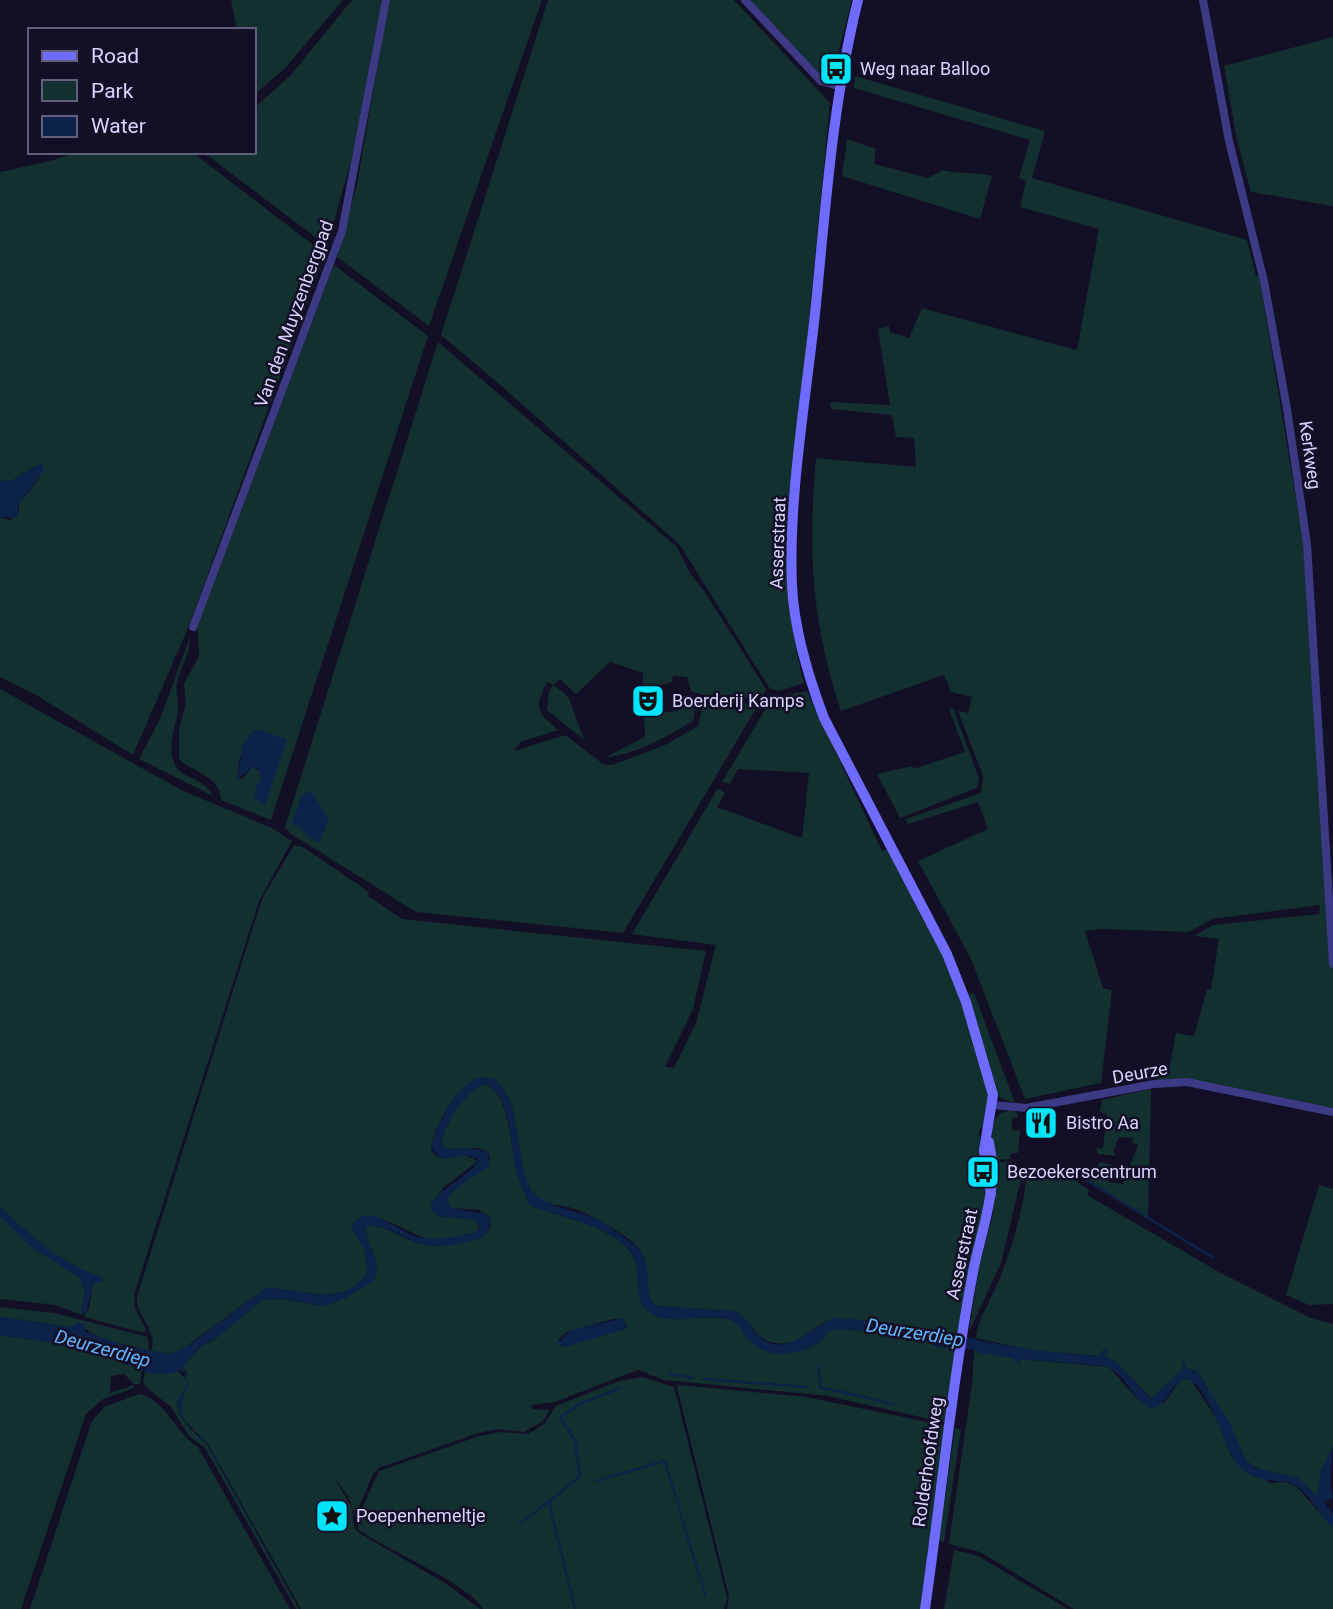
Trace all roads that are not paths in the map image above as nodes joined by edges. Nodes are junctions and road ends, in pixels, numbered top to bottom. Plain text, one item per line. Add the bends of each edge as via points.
1 (386, 0) edge
2 (745, 0) edge
3 (858, 0) edge
4 (1203, 0) edge
5 (838, 86) junction
6 (193, 627) dead end
7 (1333, 964) edge
8 (993, 1105) junction
9 (1333, 1112) edge
10 (966, 1326) joint
11 (925, 1609) edge

1 - 6 street, Van den Muyzenbergpad via 342,231
2 - 5 street via 821,81
3 - 5 main road, Asserstraat
4 - 7 street, Kerkweg via 1229,141 1264,281 1307,544
5 - 8 main road, Asserstraat via 794,514 795,608 824,719 947,954 966,1002
8 - 9 street, Deurze via 1026,1108 1186,1082
8 - 10 main road, Asserstraat via 987,1133 993,1162 991,1194
10 - 11 main road, Rolderhoofdweg

